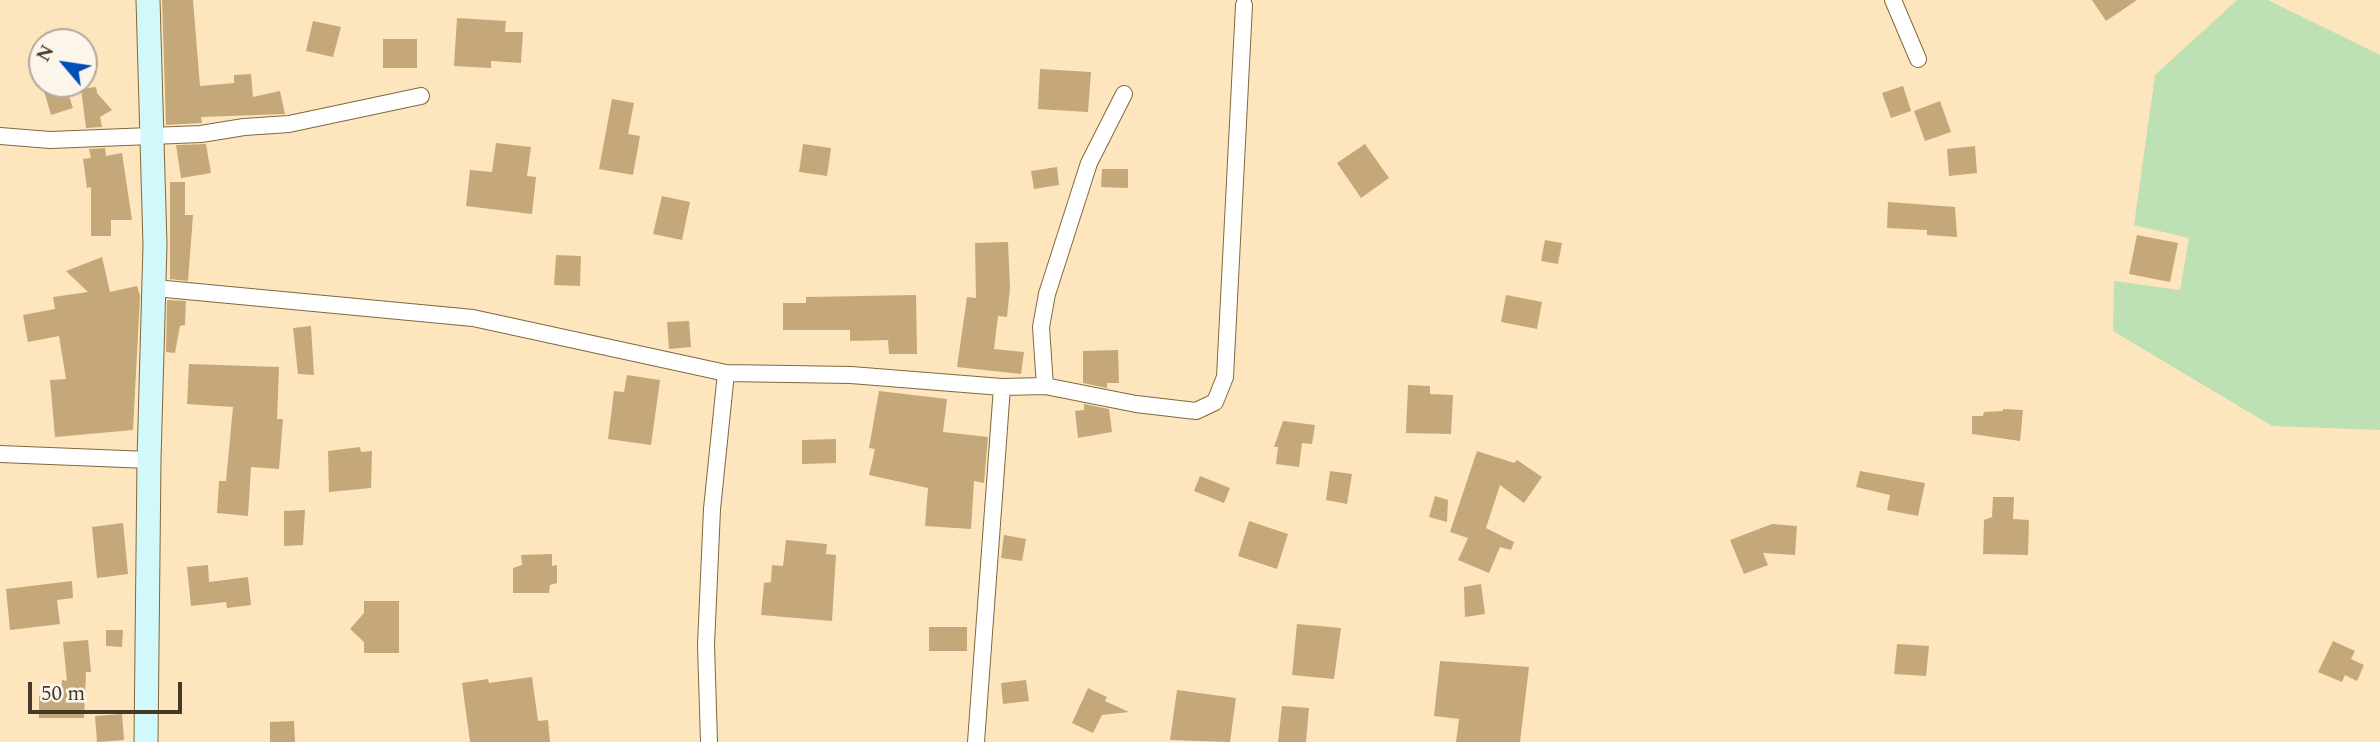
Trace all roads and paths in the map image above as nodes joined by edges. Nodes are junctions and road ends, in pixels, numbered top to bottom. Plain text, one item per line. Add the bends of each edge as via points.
1 (148, 0) edge
2 (1893, 0) edge
3 (1244, 5) dead end
4 (1918, 60) dead end
5 (1124, 94) dead end
6 (421, 96) dead end
7 (0, 136) edge
8 (150, 136) junction
9 (155, 288) junction
10 (726, 373) junction
11 (1045, 386) junction
12 (1002, 387) junction
13 (0, 454) edge
14 (149, 460) junction
15 (146, 742) edge
16 (709, 742) edge
17 (976, 742) edge

1 - 8 main road
2 - 4 street
3 - 11 street via 1225,377 1215,402 1196,411
5 - 11 street via 1089,163 1047,294 1041,327
6 - 8 street via 289,124
7 - 8 street
8 - 9 main road
9 - 10 street via 473,318
9 - 14 main road
10 - 12 street via 851,375
10 - 16 street via 712,509 706,645
11 - 12 street
12 - 17 street
13 - 14 street
14 - 15 main road

